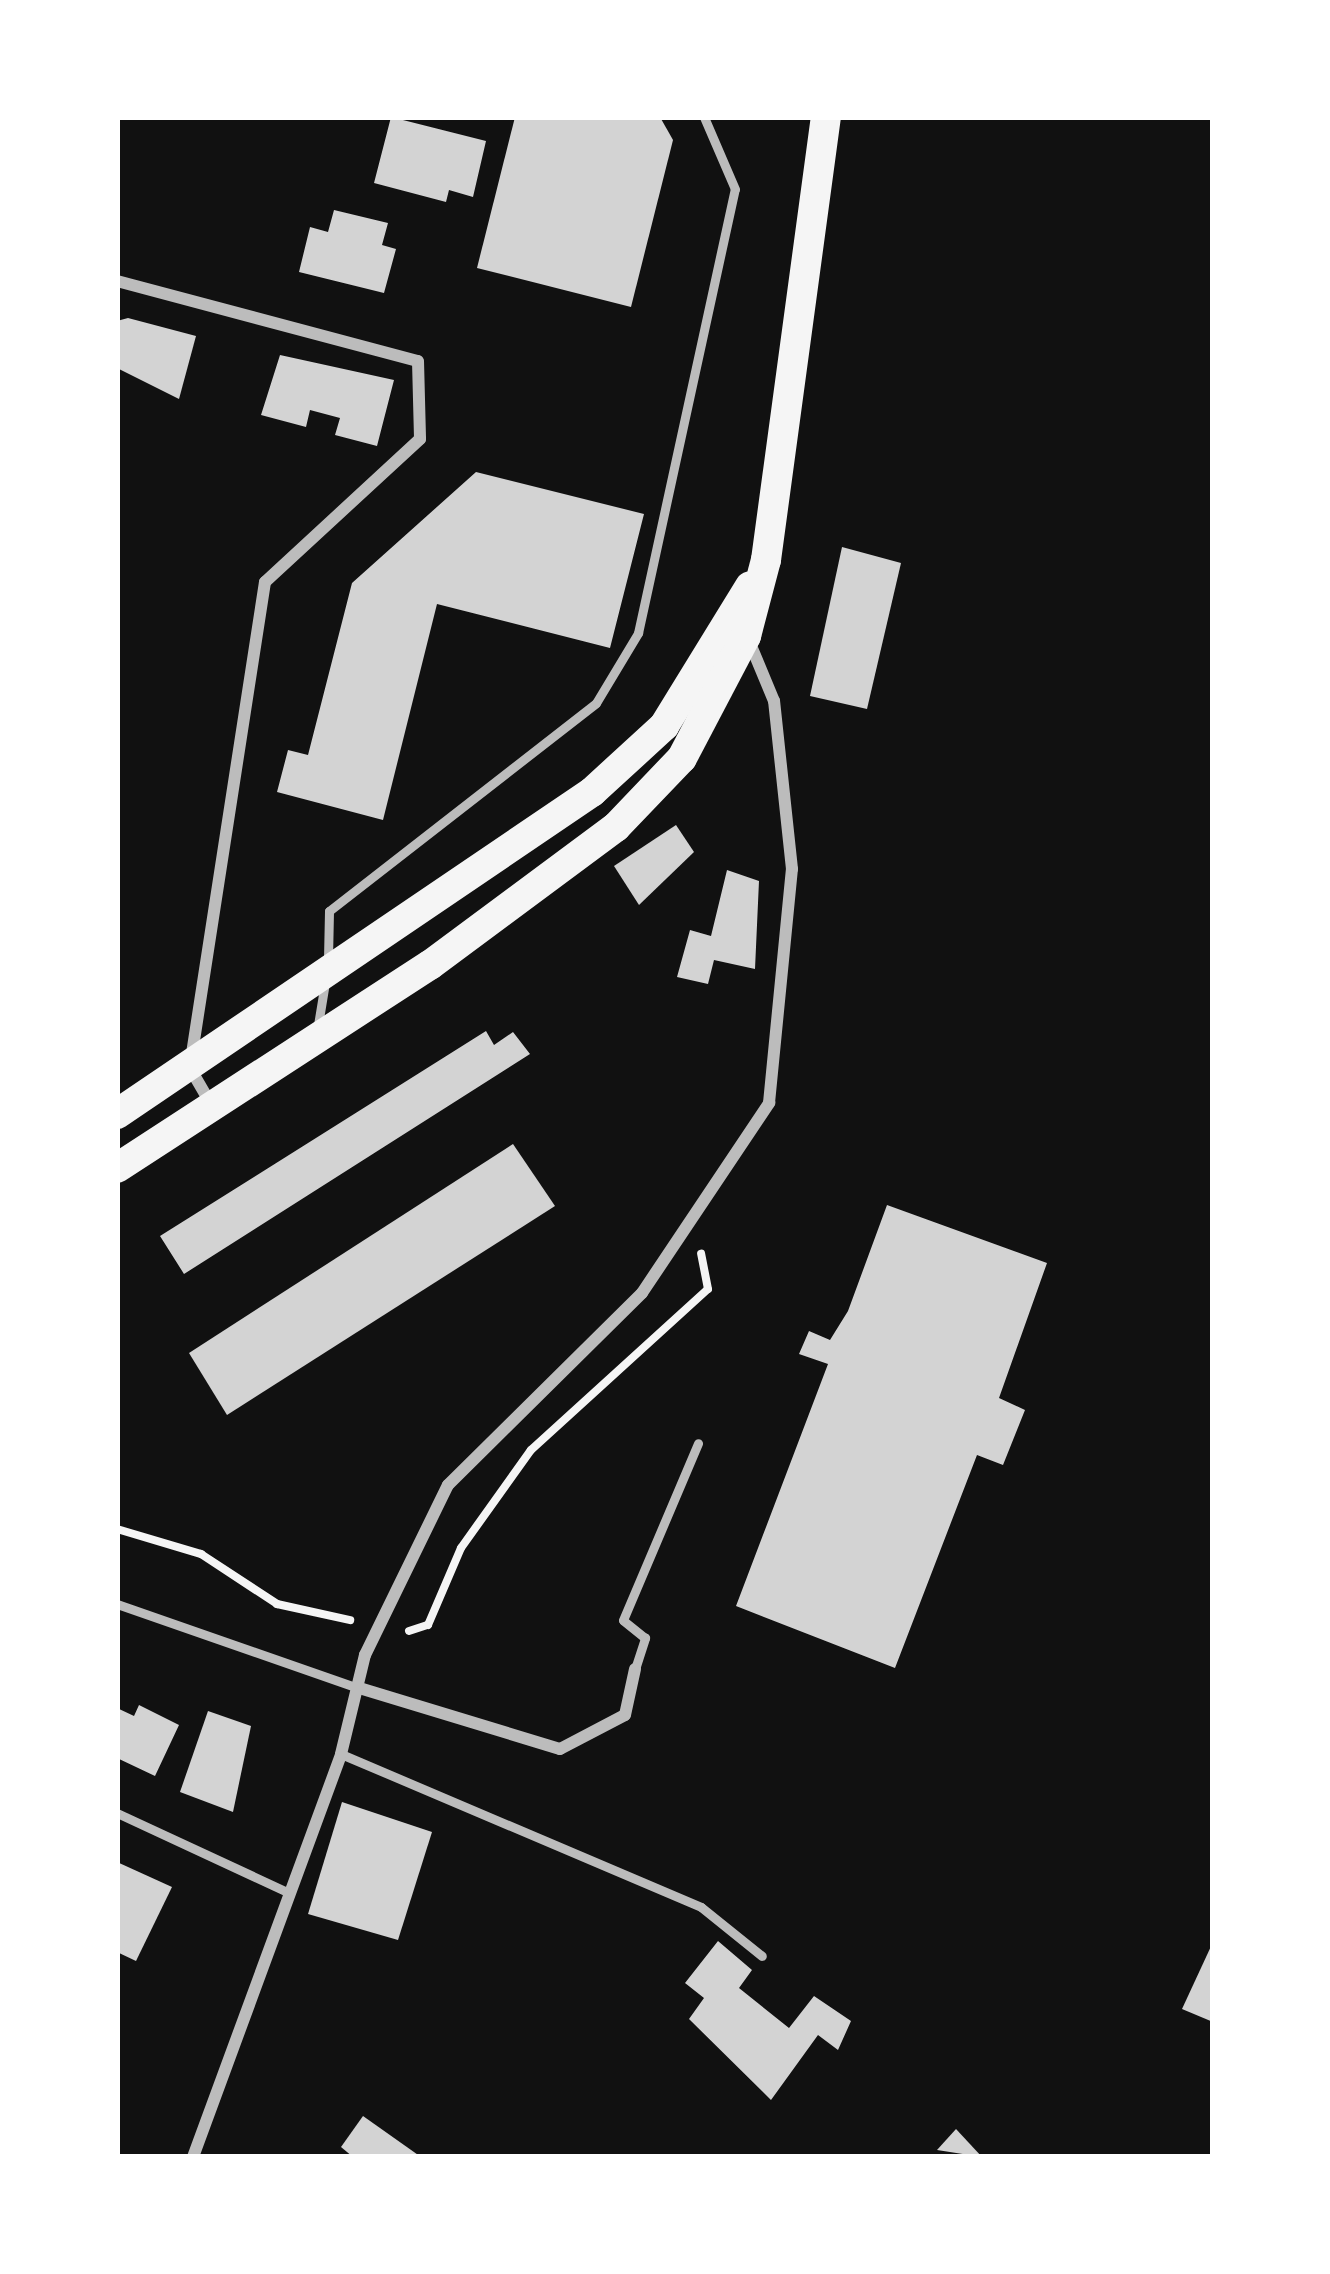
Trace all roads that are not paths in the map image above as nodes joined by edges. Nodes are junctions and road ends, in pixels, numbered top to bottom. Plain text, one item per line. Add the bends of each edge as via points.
1 (704, 117) edge
2 (820, 124) edge
3 (117, 281) edge
4 (766, 560) junction
5 (746, 636) junction
6 (326, 977) junction
7 (316, 1042) junction
8 (190, 1068) junction
9 (212, 1107) junction
10 (117, 1114) edge
11 (117, 1168) edge
12 (698, 1443) dead end
13 (117, 1604) edge
14 (635, 1669) joint
15 (356, 1688) junction
16 (340, 1754) junction
17 (117, 1813) edge
18 (290, 1893) junction
19 (762, 1956) dead end
20 (193, 2157) edge

1 - 6 lane via 735,189 638,633 596,703 329,911
2 - 4 main road
3 - 8 street via 418,361 420,439 265,582
4 - 5 main road
4 - 6 main road via 664,726 592,792
5 - 7 main road via 682,758 616,827
5 - 15 street via 774,700 792,869 769,1103 642,1293 448,1485
6 - 7 lane
6 - 8 main road
7 - 9 main road
8 - 9 street
8 - 10 main road
9 - 11 main road
12 - 14 lane via 623,1619 645,1638
13 - 15 lane
14 - 15 street via 626,1714 560,1749
15 - 16 street
16 - 18 street
16 - 19 lane via 701,1906
17 - 18 lane
18 - 20 street

